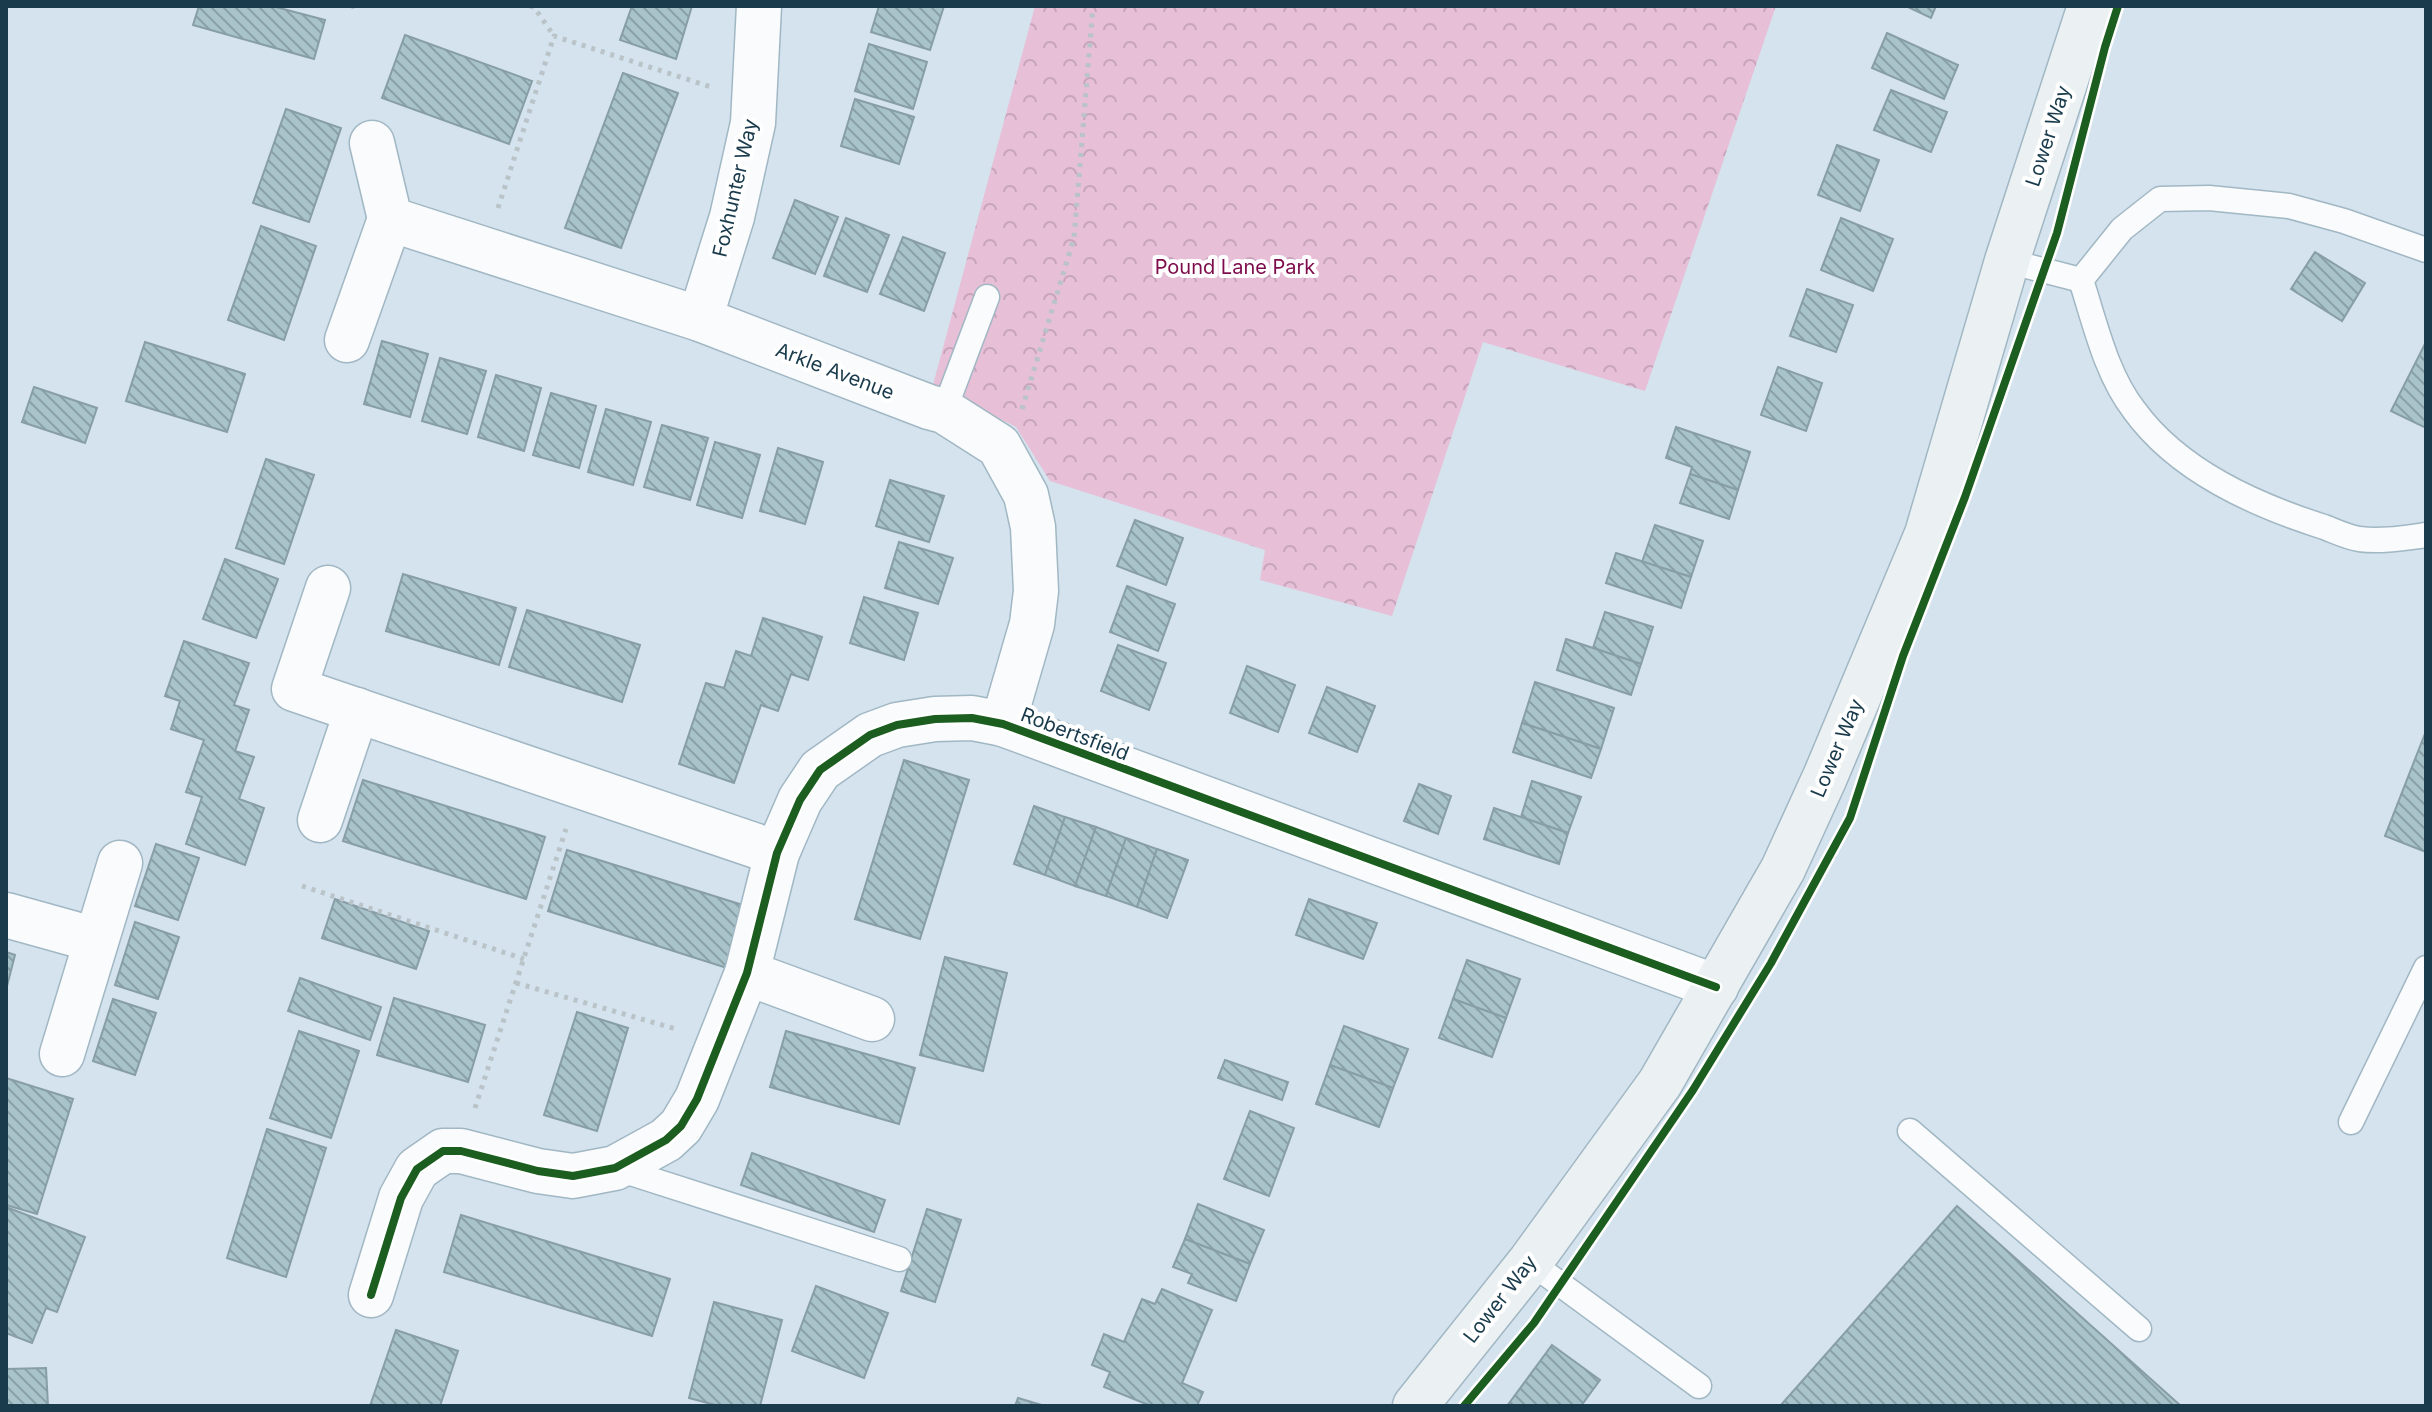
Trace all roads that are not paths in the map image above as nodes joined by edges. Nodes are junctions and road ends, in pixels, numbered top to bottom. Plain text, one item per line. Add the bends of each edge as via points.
1 (759, 6) edge
2 (2090, 6) edge
3 (372, 143) dead end
4 (390, 219) junction
5 (2426, 250) edge
6 (2007, 261) junction
7 (2081, 280) junction
8 (987, 297) dead end
9 (700, 319) junction
10 (347, 340) dead end
11 (944, 411) junction
12 (2426, 535) edge
13 (328, 588) dead end
14 (357, 710) junction
15 (1003, 724) junction
16 (320, 820) dead end
17 (777, 853) junction
18 (120, 863) dead end
19 (6, 915) edge
20 (96, 940) junction
21 (2426, 968) edge
22 (747, 973) junction
23 (1716, 987) junction
24 (872, 1019) dead end
25 (62, 1054) dead end
26 (2351, 1122) dead end
27 (1910, 1131) dead end
28 (615, 1168) junction
29 (899, 1259) dead end
30 (1530, 1262) junction
31 (371, 1295) dead end
32 (2139, 1329) dead end
33 (1699, 1386) dead end
34 (1415, 1406) edge

1 - 9 street, Foxhunter Way via 753,123 732,217
2 - 6 street, Lower Way
3 - 4 street
4 - 9 street, Arkle Avenue
4 - 10 street
5 - 7 lane via 2289,206 2160,199 2122,229
6 - 7 lane
6 - 23 street, Lower Way via 1927,534 1783,869
7 - 12 lane via 2114,377 2133,410 2193,467 2267,506 2358,539
8 - 11 lane
9 - 11 street, Arkle Avenue
11 - 15 street, Arkle Avenue via 999,446 1026,495 1033,527 1032,624
13 - 14 street via 294,689
14 - 16 street
14 - 17 street
15 - 17 street, Robertsfield via 935,719 870,735 820,770
15 - 23 street, Robertsfield
17 - 22 street, Robertsfield
18 - 20 street
19 - 20 street
20 - 25 street
21 - 26 lane
22 - 24 street
22 - 28 street, Robertsfield via 681,1126
23 - 30 street, Lower Way via 1660,1083
27 - 32 lane
28 - 29 lane
28 - 31 street, Robertsfield via 573,1176 443,1151 417,1169 401,1198
30 - 33 lane
30 - 34 street, Lower Way

